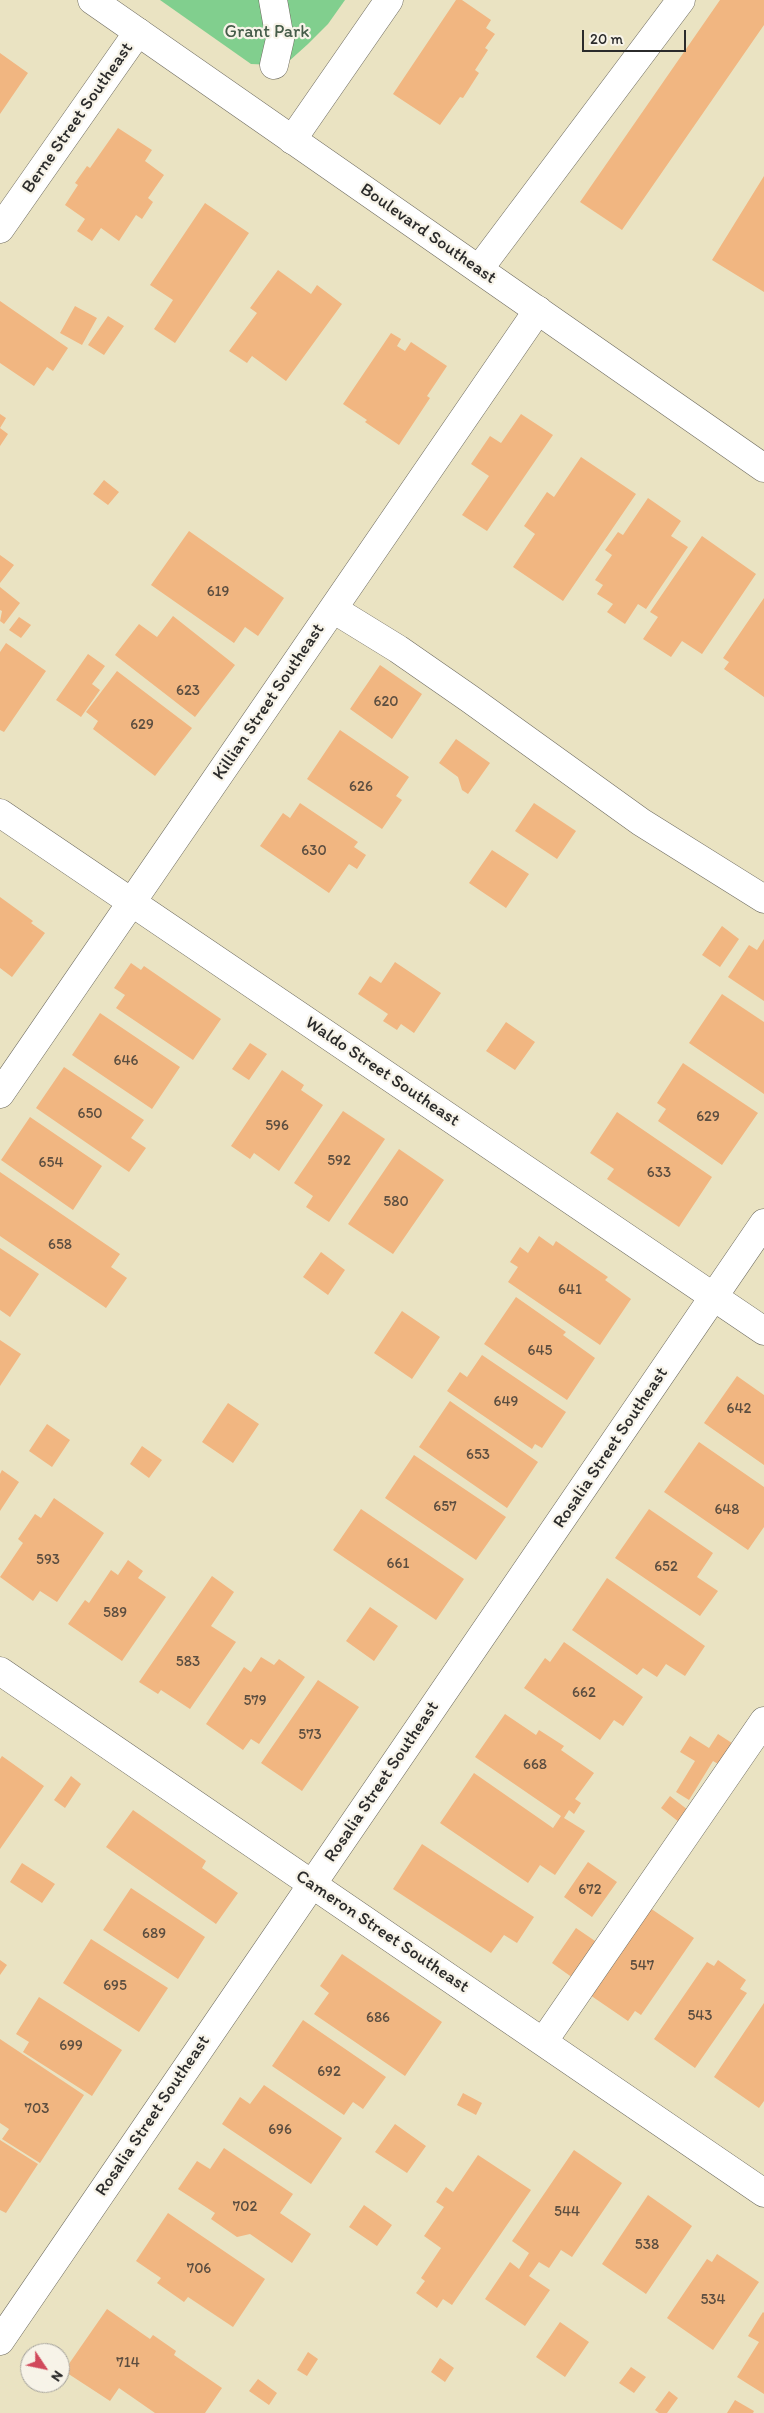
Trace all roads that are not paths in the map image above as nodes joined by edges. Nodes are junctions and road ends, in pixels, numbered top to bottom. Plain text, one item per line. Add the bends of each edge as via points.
1 (92, 0) edge
2 (273, 0) edge
3 (389, 0) edge
4 (681, 0) edge
5 (138, 32) junction
6 (274, 65) dead end
7 (292, 140) junction
8 (0, 229) edge
9 (479, 269) junction
10 (538, 310) junction
11 (764, 468) edge
12 (333, 609) junction
13 (0, 813) edge
14 (764, 899) edge
15 (132, 902) junction
16 (0, 1094) edge
17 (764, 1223) edge
18 (714, 1296) junction
19 (764, 1331) edge
20 (0, 1671) edge
21 (764, 1721) edge
22 (312, 1884) junction
23 (543, 2042) junction
24 (764, 2193) edge
25 (0, 2341) edge

1 - 5 street, Boulevard Southeast
2 - 6 street via 280,39
3 - 7 street
4 - 9 street
5 - 7 street, Boulevard Southeast
5 - 8 street, Berne Street Southeast
7 - 9 street, Boulevard Southeast
9 - 10 street, Boulevard Southeast
10 - 11 street, Boulevard Southeast
10 - 12 street, Killian Street Southeast
12 - 14 street via 398,649 641,822
12 - 15 street, Killian Street Southeast
13 - 15 street, Waldo Street Southeast
15 - 16 street, Killian Street Southeast
15 - 18 street, Waldo Street Southeast
17 - 18 street, Rosalia Street Southeast
18 - 19 street, Waldo Street Southeast
18 - 22 street, Rosalia Street Southeast
20 - 22 street, Cameron Street Southeast
21 - 23 street
22 - 23 street, Cameron Street Southeast
22 - 25 street, Rosalia Street Southeast
23 - 24 street, Cameron Street Southeast

